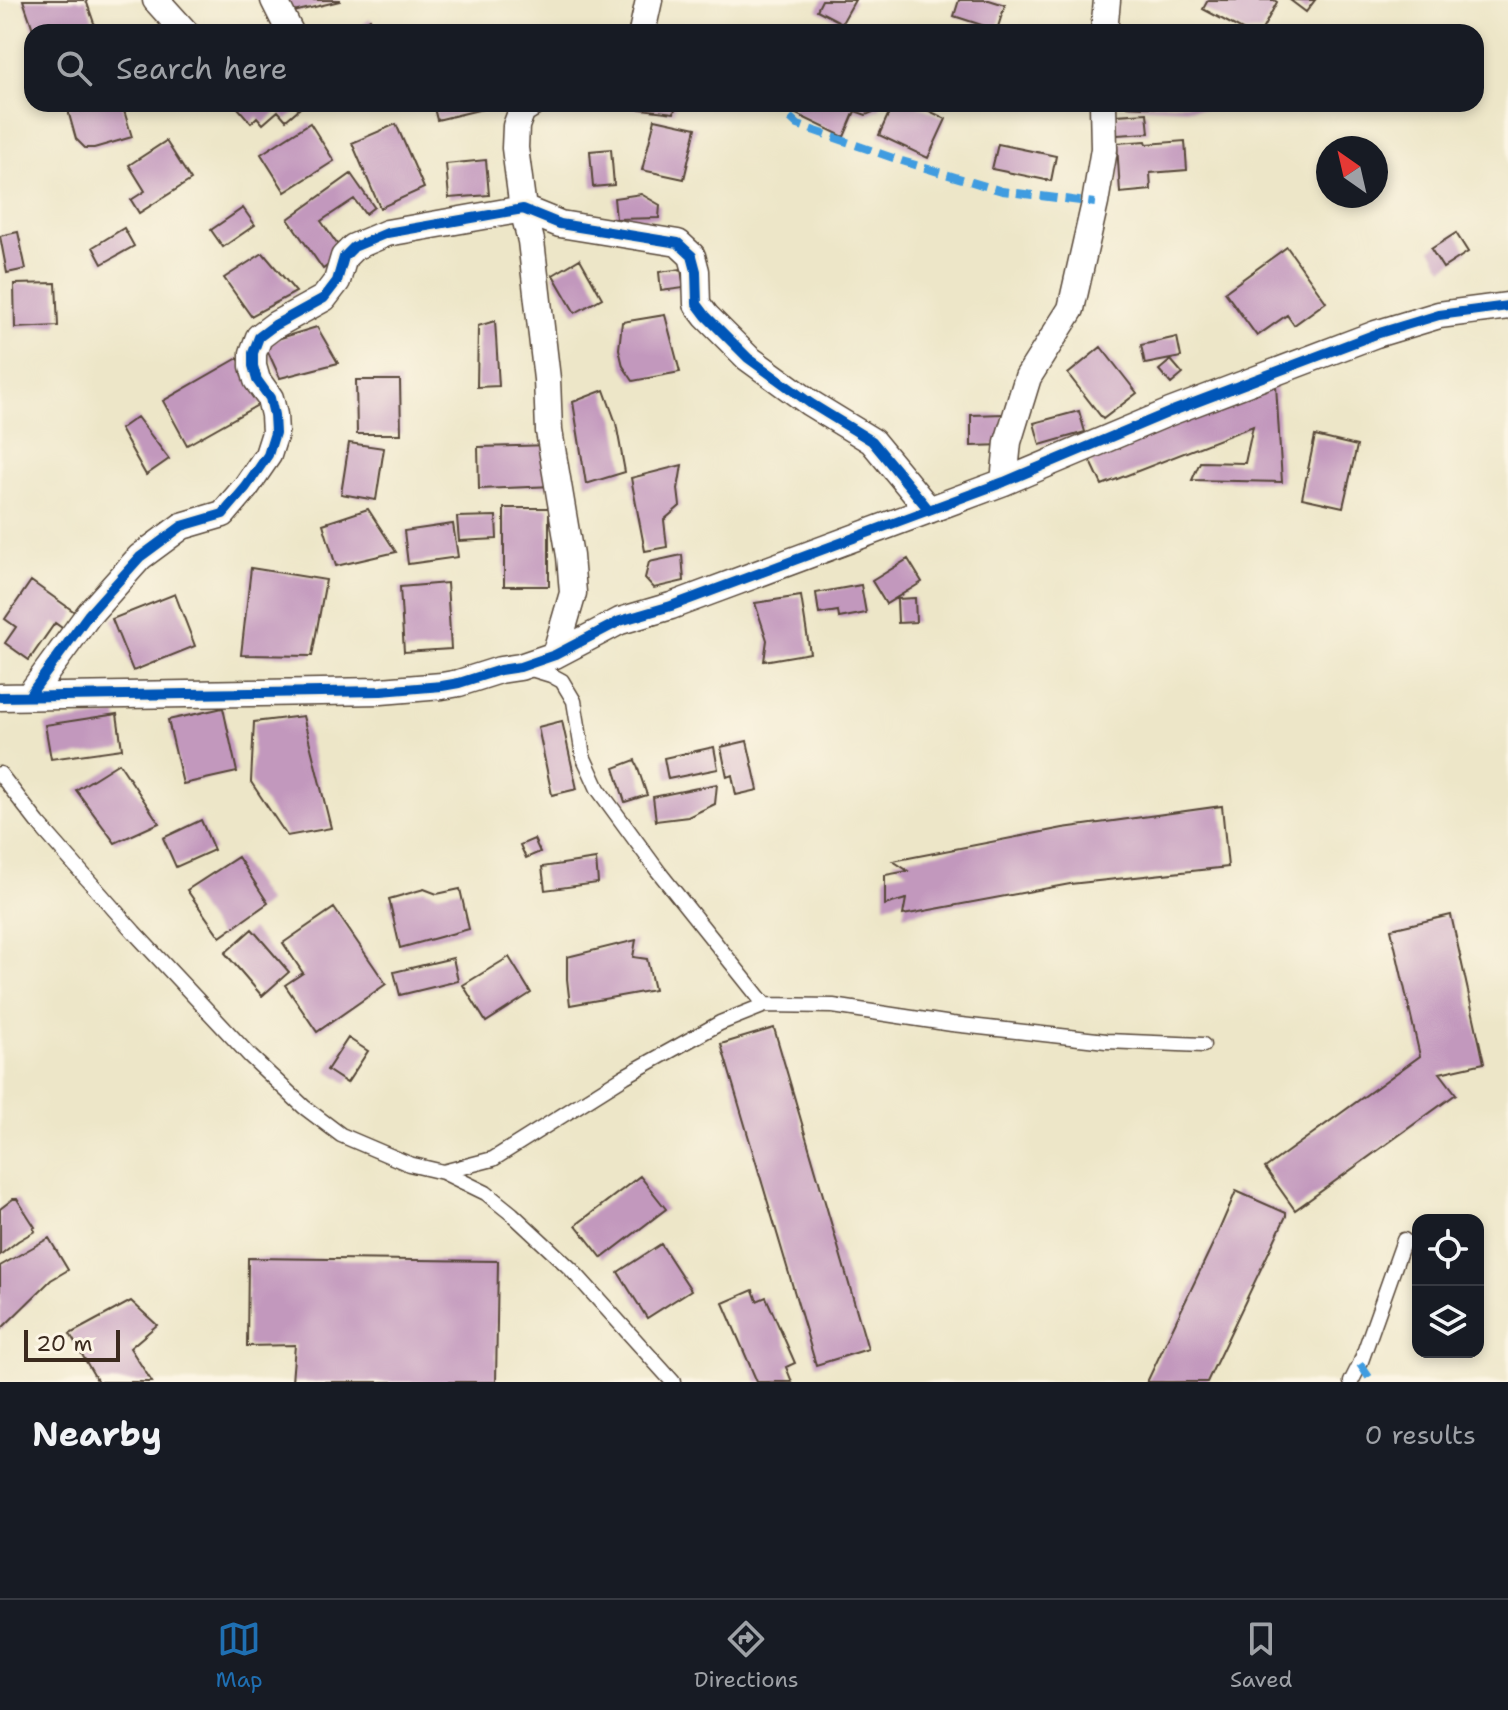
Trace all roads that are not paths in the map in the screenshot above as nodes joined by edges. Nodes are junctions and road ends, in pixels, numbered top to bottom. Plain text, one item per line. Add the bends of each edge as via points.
1 (156, 0) edge
2 (274, 0) edge
3 (649, 0) edge
4 (1107, 0) edge
5 (178, 24) edge
6 (286, 24) edge
7 (644, 24) edge
8 (1105, 24) edge
9 (521, 112) edge
10 (1103, 112) edge
11 (523, 209) junction
12 (1508, 306) edge
13 (1004, 482) junction
14 (929, 510) junction
15 (555, 655) junction
16 (520, 667) junction
17 (29, 696) junction
18 (0, 697) edge
19 (0, 774) edge
20 (765, 1005) junction
21 (1203, 1045) dead end
22 (443, 1172) junction
23 (1404, 1240) dead end
24 (673, 1382) edge
25 (1351, 1382) edge

1 - 5 street
2 - 6 street
3 - 7 street
4 - 8 street
9 - 11 street via 515,148
10 - 13 street via 1104,149 1071,309 1028,377 1008,442
11 - 14 street via 560,224 678,243 692,256 697,304 706,316 748,358 872,441
11 - 15 street via 573,593
11 - 17 street via 387,233 354,247 324,298 259,337 253,366 274,415 268,455 223,514 182,526 140,557 89,614
12 - 13 street via 1439,315 1376,334
13 - 14 street
14 - 15 street via 620,621
15 - 16 street
16 - 17 street via 442,686 381,691
16 - 20 lane via 562,681 574,701 583,756 598,789
17 - 18 street
19 - 22 lane via 134,932 304,1107 341,1135 409,1164
20 - 21 lane via 833,1006 1106,1041
20 - 22 lane via 720,1023 625,1076 493,1159
22 - 24 lane via 486,1193 512,1214 571,1269
23 - 25 lane

